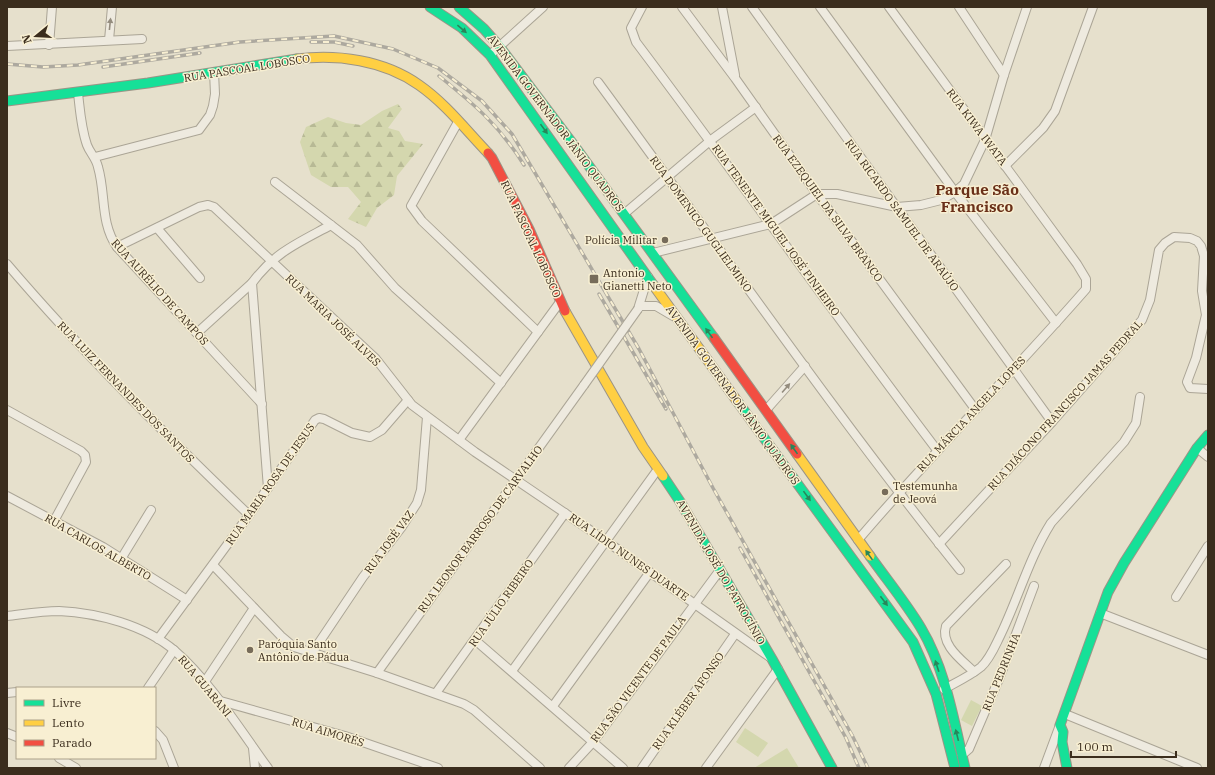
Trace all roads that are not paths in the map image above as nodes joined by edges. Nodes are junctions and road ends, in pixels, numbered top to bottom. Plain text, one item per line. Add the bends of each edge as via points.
1 (52, 7) edge
2 (112, 7) edge
3 (430, 7) edge
4 (459, 7) edge
5 (543, 7) edge
6 (642, 7) edge
7 (682, 7) edge
8 (722, 7) edge
9 (752, 7) edge
10 (820, 7) edge
11 (889, 7) edge
12 (960, 7) edge
13 (1028, 7) edge
14 (1093, 7) edge
15 (142, 39) dead end
16 (109, 40) junction
17 (49, 45) junction
18 (7, 46) edge
19 (499, 46) junction
20 (490, 55) junction
21 (214, 72) junction
22 (1004, 74) junction
23 (736, 78) junction
24 (598, 82) dead end
25 (78, 93) junction
26 (7, 101) edge
27 (756, 107) junction
28 (458, 122) junction
29 (711, 140) junction
30 (985, 140) junction
31 (95, 157) junction
32 (1005, 166) junction
33 (667, 176) junction
34 (275, 182) dead end
35 (955, 192) junction
36 (817, 194) junction
37 (897, 207) junction
38 (624, 214) junction
39 (771, 224) junction
40 (331, 225) junction
41 (157, 228) junction
42 (710, 239) junction
43 (117, 247) junction
44 (652, 253) junction
45 (634, 257) junction
46 (271, 261) junction
47 (7, 264) edge
48 (648, 277) junction
49 (200, 278) dead end
50 (252, 283) junction
51 (1086, 289) joint
52 (684, 297) junction
53 (560, 302) junction
54 (639, 307) junction
55 (676, 319) junction
56 (1056, 323) junction
57 (538, 332) junction
58 (197, 333) junction
59 (693, 342) junction
60 (724, 354) junction
61 (805, 366) junction
62 (1014, 369) junction
63 (603, 379) joint
64 (501, 383) junction
65 (1208, 389) edge
66 (1140, 398) dead end
67 (408, 400) junction
68 (262, 404) junction
69 (763, 406) junction
70 (975, 409) junction
71 (7, 410) edge
72 (746, 413) junction
73 (427, 417) junction
74 (773, 420) junction
75 (1052, 422) junction
76 (762, 434) junction
77 (1208, 435) edge
78 (459, 440) junction
79 (1197, 448) junction
80 (937, 450) junction
81 (1208, 457) edge
82 (658, 470) junction
83 (515, 479) junction
84 (268, 488) junction
85 (899, 492) junction
86 (7, 496) edge
87 (151, 510) dead end
88 (565, 513) junction
89 (250, 515) junction
90 (54, 521) junction
91 (858, 540) junction
92 (606, 541) junction
93 (939, 544) junction
94 (1208, 546) edge
95 (121, 559) junction
96 (1006, 564) dead end
97 (213, 565) junction
98 (720, 570) junction
99 (960, 570) dead end
100 (650, 572) junction
101 (1034, 586) dead end
102 (1176, 597) dead end
103 (187, 600) junction
104 (694, 603) junction
105 (254, 608) junction
106 (1100, 613) junction
107 (7, 616) edge
108 (756, 634) junction
109 (738, 636) junction
110 (158, 639) junction
111 (475, 640) junction
112 (927, 640) junction
113 (916, 646) junction
114 (174, 650) junction
115 (312, 652) junction
116 (1208, 655) edge
117 (772, 659) junction
118 (778, 669) junction
119 (512, 671) junction
120 (974, 672) junction
121 (377, 673) junction
122 (204, 683) junction
123 (149, 687) edge
124 (944, 689) junction
125 (436, 693) junction
126 (217, 700) junction
127 (944, 704) junction
128 (553, 706) junction
129 (1065, 714) junction
130 (1060, 725) junction
131 (156, 732) edge
132 (593, 742) junction
133 (253, 747) junction
134 (962, 755) junction
135 (61, 759) edge
136 (76, 768) edge
137 (174, 768) edge
138 (255, 768) edge
139 (268, 768) edge
140 (438, 768) edge
141 (540, 768) edge
142 (569, 768) edge
143 (623, 768) edge
144 (642, 768) edge
145 (706, 768) edge
146 (832, 768) edge
147 (955, 768) edge
148 (965, 768) edge
149 (1044, 768) edge
150 (1067, 768) edge
151 (1197, 768) edge

1 - 17 street
16 -> 2 street
3 -> 20 main road, AVENIDA GOVERNADOR JÂNIO QUADROS via 446,15
4 - 19 main road, AVENIDA GOVERNADOR JÂNIO QUADROS
5 - 19 street
6 - 29 street, RUA TENENTE MIGUEL JOSÉ PINHEIRO via 632,24 633,35
7 - 23 street, RUA EZEQUIEL DA SILVA BRANCO
8 - 23 street
9 - 37 street, RUA RICARDO SAMUEL DE ARAÚJO
10 - 35 street
11 - 30 street, RUA KIWA IWATA
12 - 22 street
13 - 22 street
14 - 32 street via 1056,111 1043,128
15 - 16 street
16 - 17 street
17 - 18 street
19 - 20 street
19 - 38 main road, AVENIDA GOVERNADOR JÂNIO QUADROS
20 -> 45 main road, AVENIDA GOVERNADOR JÂNIO QUADROS
21 - 25 main road, RUA PASCOAL LOBOSCO
21 - 28 main road, RUA PASCOAL LOBOSCO via 309,57 350,58 388,68 406,77 443,105
21 - 31 street via 213,106 210,115 198,130
22 - 30 street
23 - 27 street, RUA EZEQUIEL DA SILVA BRANCO
24 - 33 street, RUA DOMENICO GUGLIELMINO
25 - 26 main road, RUA PASCOAL LOBOSCO
25 - 31 street, RUA AURÉLIO DE CAMPOS via 83,133
27 - 29 street
27 - 36 street, RUA EZEQUIEL DA SILVA BRANCO
28 - 53 main road, RUA PASCOAL LOBOSCO via 492,158 529,229
28 - 57 street via 411,206 422,221
29 - 33 street
29 - 39 street, RUA TENENTE MIGUEL JOSÉ PINHEIRO
30 - 32 street, RUA KIWA IWATA
30 - 35 street via 964,184
31 - 43 street, RUA AURÉLIO DE CAMPOS via 102,184 106,228
32 - 51 street, RUA KIWA IWATA via 1078,264 1086,279
33 - 38 street
33 - 42 street, RUA DOMENICO GUGLIELMINO
34 - 40 street
35 - 37 street via 934,202
35 - 56 street
36 - 37 street via 837,194
36 - 39 street
36 - 70 street, RUA EZEQUIEL DA SILVA BRANCO
37 - 62 street, RUA RICARDO SAMUEL DE ARAÚJO
38 - 44 main road, AVENIDA GOVERNADOR JÂNIO QUADROS
39 - 42 street
39 - 80 street, RUA TENENTE MIGUEL JOSÉ PINHEIRO via 857,345
40 - 46 street via 290,247
40 - 64 street via 357,245 396,288
41 - 43 street, RUA MARIA JOSÉ ALVES
41 - 46 street, RUA MARIA JOSÉ ALVES via 208,205 219,210
41 - 49 street
42 - 44 street
42 - 61 street, RUA DOMENICO GUGLIELMINO
43 - 58 street, RUA AURÉLIO DE CAMPOS
44 - 45 main road
44 - 52 main road, AVENIDA GOVERNADOR JÂNIO QUADROS
45 - 48 main road, AVENIDA GOVERNADOR JÂNIO QUADROS
46 - 50 street
46 - 67 street, RUA MARIA JOSÉ ALVES via 376,359
47 - 89 street, RUA LUIZ FERNANDES DOS SANTOS via 117,385
48 - 52 main road via 660,272
48 - 54 street, RUA LEONOR BARROSO DE CARVALHO
48 - 55 main road, AVENIDA GOVERNADOR JÂNIO QUADROS
50 - 58 street
50 - 68 street
51 - 56 street, RUA MÁRCIA ANGELA LOPES
60 -> 52 main road, AVENIDA GOVERNADOR JÂNIO QUADROS
53 - 57 street
53 - 63 main road, RUA PASCOAL LOBOSCO
54 - 55 street via 656,306
54 - 83 street, RUA LEONOR BARROSO DE CARVALHO, bridge
55 - 59 main road, AVENIDA GOVERNADOR JÂNIO QUADROS
56 - 62 street, RUA MÁRCIA ANGELA LOPES
57 - 64 street
58 - 68 street, RUA AURÉLIO DE CAMPOS
59 - 60 main road via 714,355
59 - 72 main road, AVENIDA GOVERNADOR JÂNIO QUADROS
60 - 69 main road, AVENIDA GOVERNADOR JÂNIO QUADROS
69 -> 61 street
61 - 85 street, RUA DOMENICO GUGLIELMINO
62 - 70 street, RUA MÁRCIA ANGELA LOPES
62 - 75 street, RUA RICARDO SAMUEL DE ARAÚJO
63 - 82 main road, AVENIDA JOSÉ DO PATROCÍNIO
64 - 78 street
65 - 75 street, RUA DIÁCONO FRANCISCO JAMAS PEDRAL via 1190,388 1187,382 1196,358 1206,315 1202,291 1204,256 1197,241 1174,237 1159,250 1150,300 1142,320
66 - 120 street via 1136,423 1124,442 1042,537 1011,614 991,654
67 - 73 street, RUA MARIA JOSÉ ALVES
67 - 84 street, RUA MARIA ROSA DE JESUS via 382,430 370,437 352,433 324,419 315,420
68 - 84 street
69 - 72 main road
69 - 74 main road, AVENIDA GOVERNADOR JÂNIO QUADROS
70 - 80 street, RUA MÁRCIA ANGELA LOPES
71 - 90 street via 85,454 86,462
72 - 76 main road, AVENIDA GOVERNADOR JÂNIO QUADROS
73 - 78 street, RUA MARIA JOSÉ ALVES
73 - 115 street, RUA JOSÉ VAZ via 418,503
74 - 76 main road via 765,424
91 -> 74 main road, AVENIDA GOVERNADOR JÂNIO QUADROS
75 - 93 street, RUA DIÁCONO FRANCISCO JAMAS PEDRAL
76 -> 113 main road, AVENIDA GOVERNADOR JÂNIO QUADROS
77 - 79 main road
78 - 83 street, RUA LÍDIO NUNES DUARTE
79 - 81 street
79 - 106 main road via 1124,563
80 - 85 street, RUA MÁRCIA ANGELA LOPES
82 - 92 street
82 - 98 main road, AVENIDA JOSÉ DO PATROCÍNIO via 681,503
83 - 88 street, RUA LÍDIO NUNES DUARTE
83 - 121 street, RUA LEONOR BARROSO DE CARVALHO
84 - 89 street, RUA MARIA ROSA DE JESUS
85 - 91 street, RUA MÁRCIA ANGELA LOPES
85 - 93 street, RUA DOMENICO GUGLIELMINO
86 - 90 street, RUA CARLOS ALBERTO
87 - 95 street
88 - 92 street, RUA LÍDIO NUNES DUARTE
88 - 111 street, RUA JÚLIO RIBEIRO
89 - 97 street, RUA MARIA ROSA DE JESUS
90 - 95 street, RUA CARLOS ALBERTO
112 -> 91 main road, AVENIDA GOVERNADOR JÂNIO QUADROS
92 - 100 street, RUA LÍDIO NUNES DUARTE
92 - 119 street
93 - 99 street, RUA DOMENICO GUGLIELMINO
94 - 102 street
95 - 103 street, RUA CARLOS ALBERTO
96 - 120 street via 946,626 944,635 948,645
97 - 103 street, RUA MARIA ROSA DE JESUS
97 - 105 street
98 - 104 street, RUA SÃO VICENTE DE PAULA
98 - 108 main road, AVENIDA JOSÉ DO PATROCÍNIO
100 - 104 street, RUA LÍDIO NUNES DUARTE
100 - 128 street
101 - 134 street, RUA PEDRINHA via 999,679 968,750
103 - 110 street, RUA MARIA ROSA DE JESUS
104 - 109 street, RUA LÍDIO NUNES DUARTE
104 - 132 street, RUA SÃO VICENTE DE PAULA
105 - 115 street via 294,647
105 - 122 street
106 - 116 street
106 - 129 main road
107 - 110 street, RUA GUARANI via 57,611 77,613 119,622
108 - 109 street
108 - 117 main road, AVENIDA JOSÉ DO PATROCÍNIO
109 - 117 street, RUA LÍDIO NUNES DUARTE
109 - 144 street, RUA KLÉBER AFONSO
110 - 114 street, RUA GUARANI
111 - 119 street
111 - 125 street, RUA JÚLIO RIBEIRO
112 - 113 main road
124 -> 112 main road, AVENIDA GOVERNADOR JÂNIO QUADROS
113 - 127 main road, AVENIDA GOVERNADOR JÂNIO QUADROS
114 - 122 street, RUA GUARANI
114 - 123 street
115 - 121 street
117 - 118 main road, AVENIDA JOSÉ DO PATROCÍNIO
118 - 145 street
118 - 146 main road, AVENIDA JOSÉ DO PATROCÍNIO
119 - 128 street
120 - 124 street
121 - 125 street
122 - 126 street, RUA GUARANI
124 - 127 main road, AVENIDA GOVERNADOR JÂNIO QUADROS
125 - 141 street via 474,710
126 - 133 street, RUA GUARANI
126 - 140 street, RUA AIMORÉS via 345,736
134 -> 127 main road
127 - 147 main road
128 - 132 street
129 - 130 main road
129 - 151 street
130 - 149 street
130 - 150 main road
131 - 137 street
132 - 142 street, RUA SÃO VICENTE DE PAULA
132 - 143 street
133 - 138 street
133 - 139 street, RUA GUARANI
134 - 148 main road
135 - 136 street

